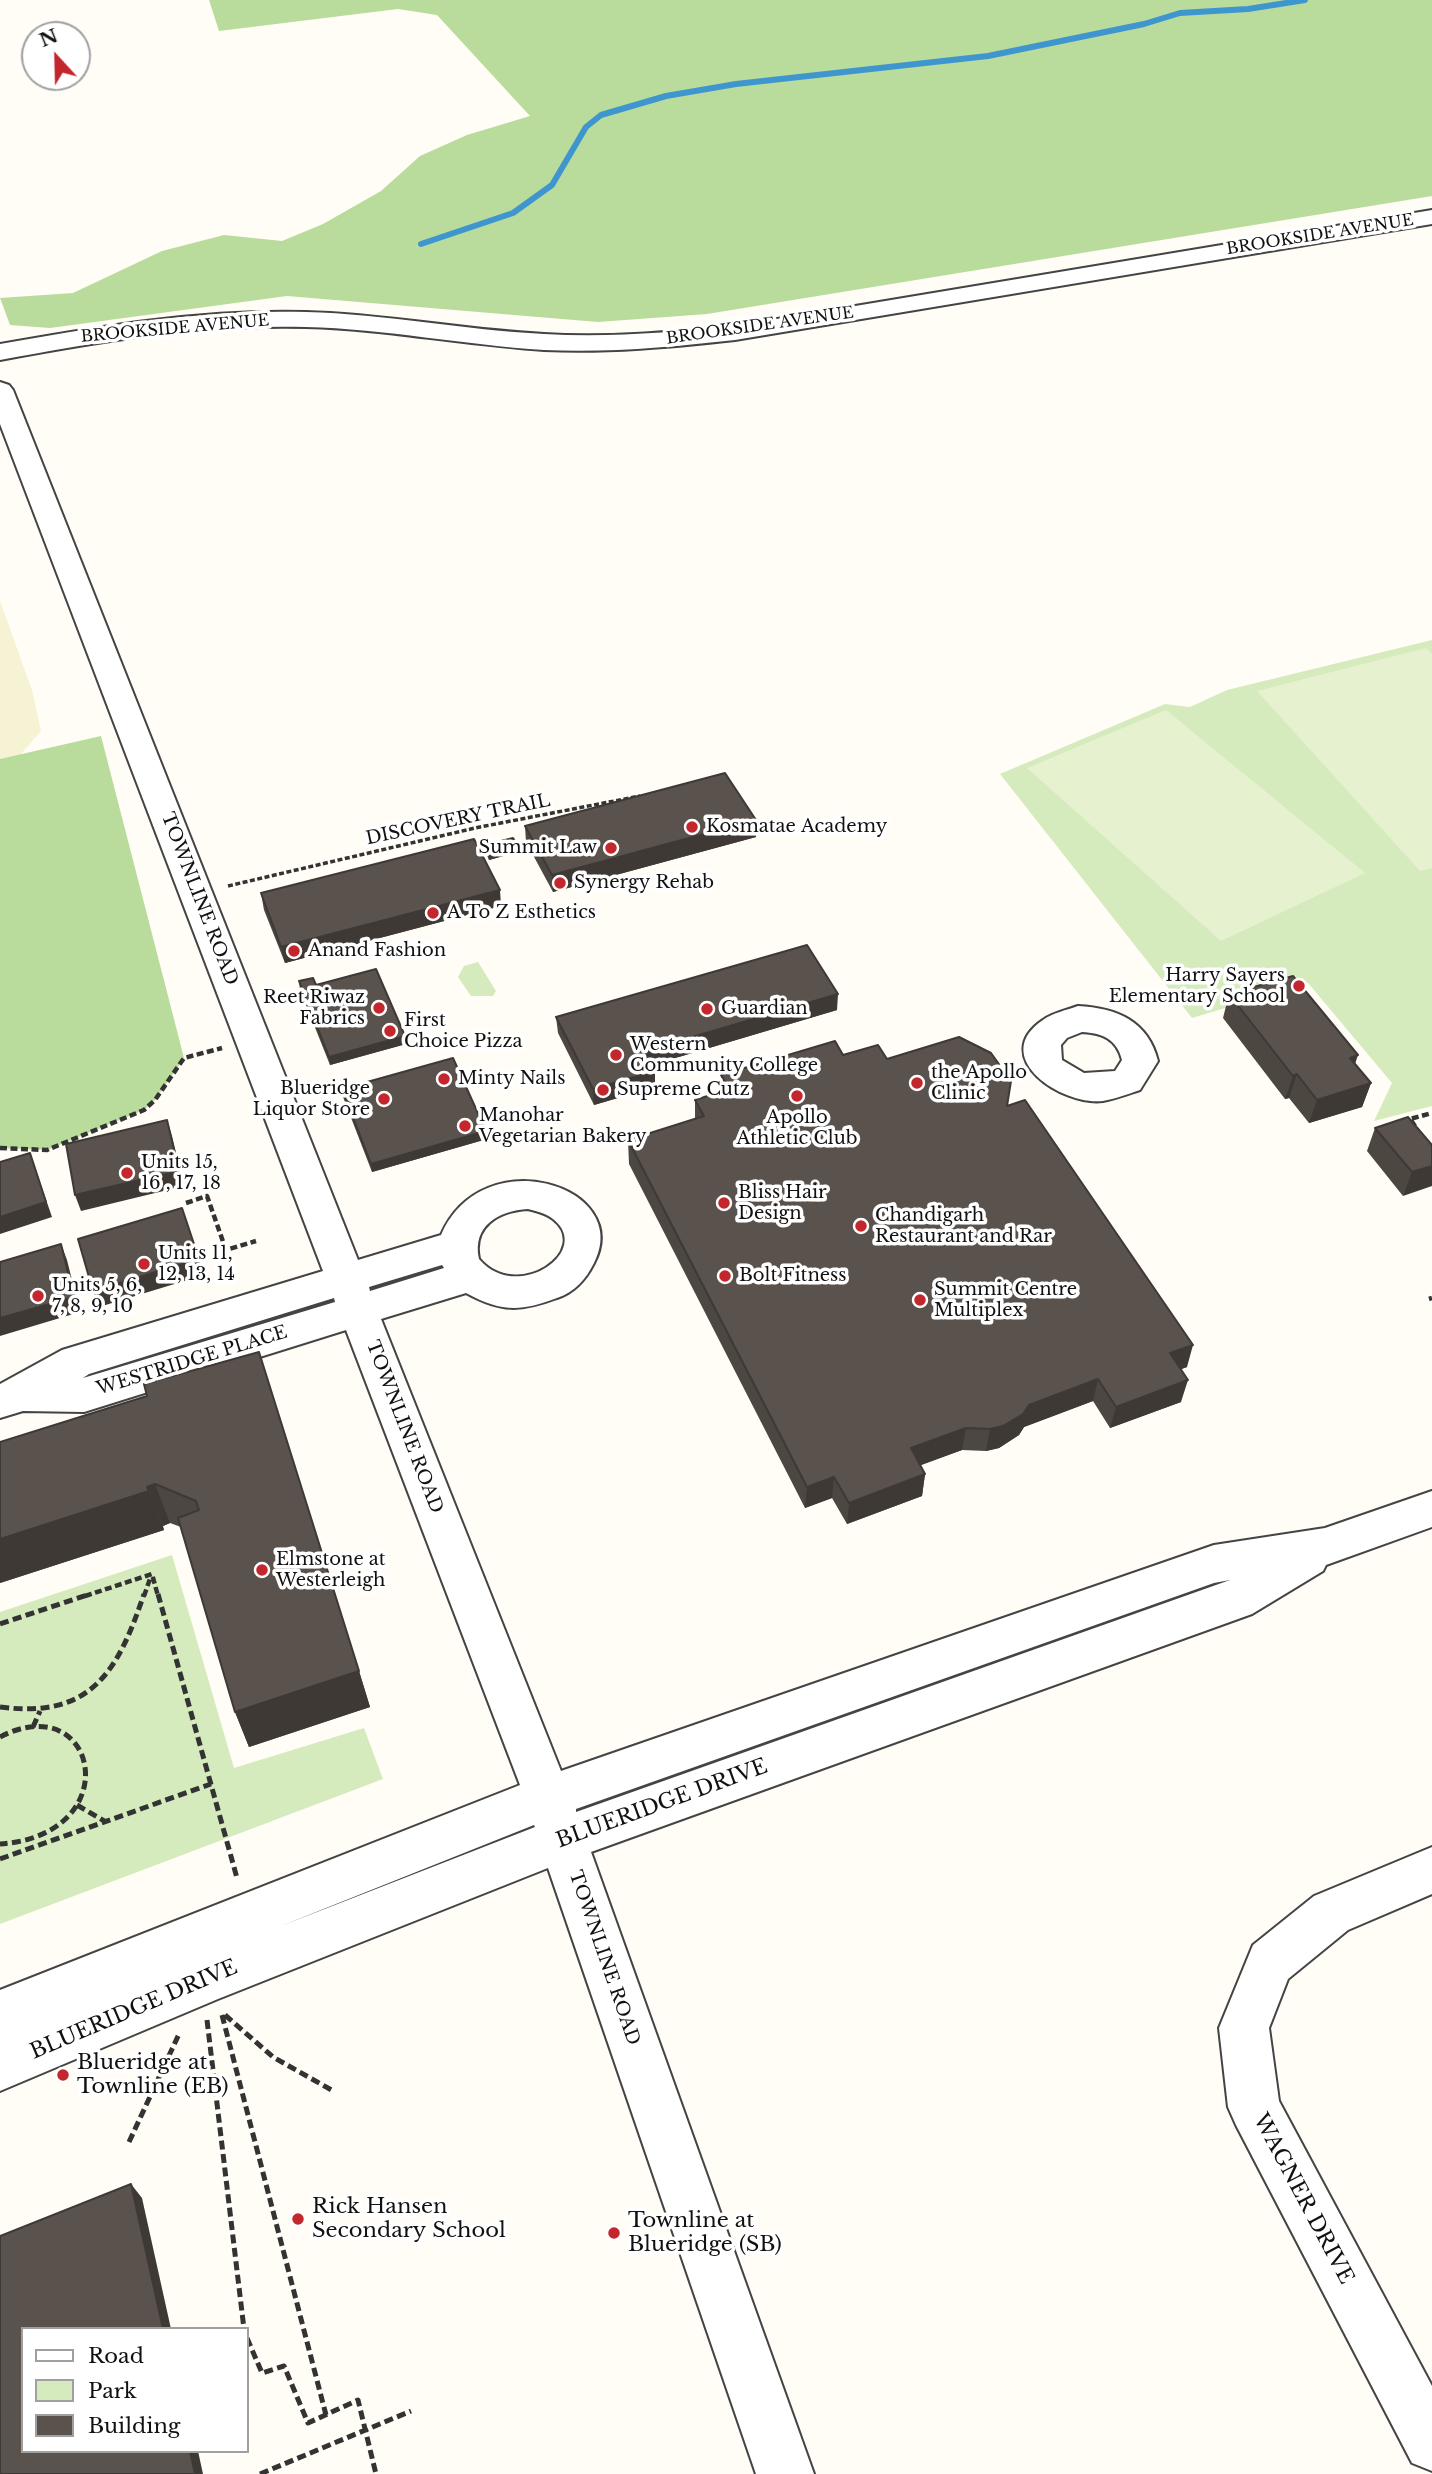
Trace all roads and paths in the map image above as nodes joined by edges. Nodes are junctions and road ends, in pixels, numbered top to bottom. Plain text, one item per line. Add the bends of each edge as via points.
1 (1432, 216) edge
2 (0, 352) edge
3 (0, 390) edge
4 (648, 794) edge
5 (197, 894) junction
6 (253, 1039) junction
7 (1432, 1113) edge
8 (1418, 1129) edge
9 (0, 1148) edge
10 (186, 1203) dead end
11 (256, 1241) dead end
12 (463, 1260) dead end
13 (353, 1294) junction
14 (11, 1397) edge
15 (1432, 1509) edge
16 (152, 1574) junction
17 (0, 1624) edge
18 (0, 1707) edge
19 (40, 1711) junction
20 (33, 1727) junction
21 (0, 1737) edge
22 (211, 1784) junction
23 (77, 1805) junction
24 (555, 1818) junction
25 (106, 1822) junction
26 (0, 1843) edge
27 (12, 1845) junction
28 (0, 1858) edge
29 (1432, 1870) edge
30 (237, 1879) dead end
31 (222, 2012) junction
32 (0, 2015) edge
33 (206, 2017) junction
34 (194, 2023) dead end
35 (181, 2028) dead end
36 (0, 2066) edge
37 (335, 2092) dead end
38 (129, 2142) dead end
39 (244, 2327) edge
40 (248, 2340) edge
41 (411, 2411) dead end
42 (326, 2415) junction
43 (366, 2432) junction
44 (1432, 2443) edge
45 (260, 2474) edge
46 (376, 2474) edge
47 (785, 2474) edge

1 - 2 street, BROOKSIDE AVENUE via 709,335 545,342 274,319 132,330
3 - 5 street, TOWNLINE ROAD
4 - 5 path, DISCOVERY TRAIL via 463,831
5 - 6 street, TOWNLINE ROAD
6 - 9 path via 184,1058 144,1110 47,1150
6 - 13 street, TOWNLINE ROAD
7 - 8 path via 1410,1119
10 - 11 path via 206,1196 226,1250
12 - 13 street, WESTRIDGE PLACE
13 - 14 street, WESTRIDGE PLACE via 84,1395
13 - 24 street, TOWNLINE ROAD
15 - 24 street, BLUERIDGE DRIVE via 1325,1548 1237,1600
16 - 17 path
16 - 19 path via 120,1658 85,1694
16 - 22 path
18 - 19 path
19 - 20 path
20 - 21 path
20 - 23 path via 63,1732 85,1759 87,1778
22 - 25 path
22 - 30 path
23 - 25 path
23 - 27 path via 54,1830
24 - 32 street, BLUERIDGE DRIVE
24 - 36 street, BLUERIDGE DRIVE via 212,1977
24 - 47 street, TOWNLINE ROAD
25 - 28 path
26 - 27 path
27 - 28 path
29 - 44 street, WAGNER DRIVE via 1331,1913 1270,1962 1244,2028 1254,2107
31 - 33 path
31 - 37 path via 273,2057
31 - 42 path
33 - 34 path
33 - 39 path
35 - 38 path
40 - 42 path via 262,2373 284,2366 308,2423
41 - 43 path
42 - 43 path via 358,2400
43 - 45 path
43 - 46 path

